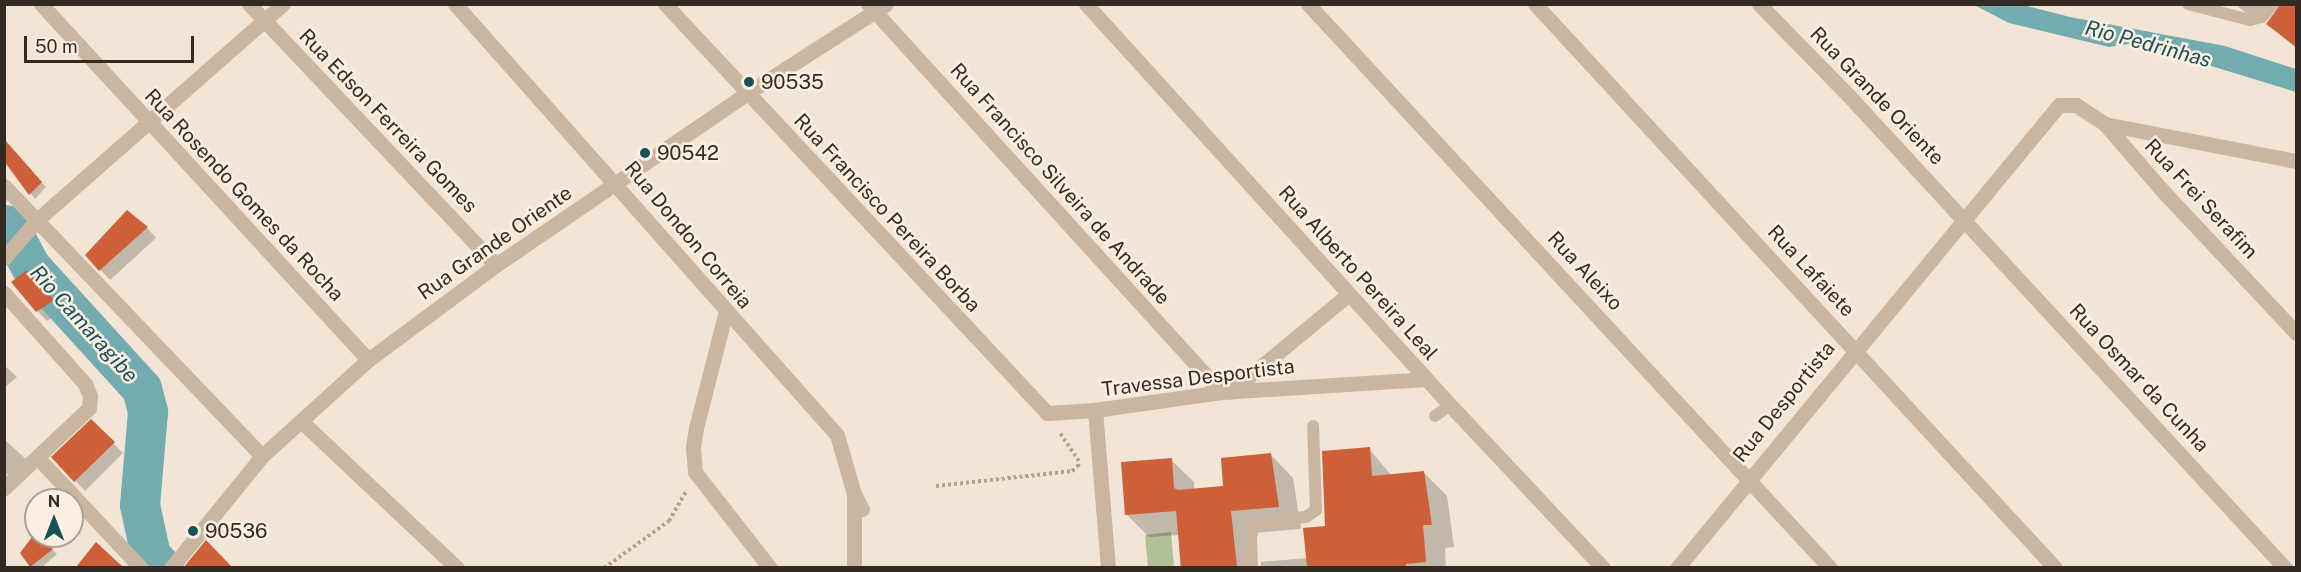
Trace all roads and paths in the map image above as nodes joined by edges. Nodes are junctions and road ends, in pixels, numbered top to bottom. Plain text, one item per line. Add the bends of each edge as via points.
1 (40, 4) edge
2 (249, 4) edge
3 (283, 4) edge
4 (455, 4) edge
5 (665, 4) edge
6 (1086, 4) edge
7 (1308, 4) edge
8 (1535, 4) edge
9 (1759, 4) edge
10 (2188, 4) edge
11 (2274, 4) edge
12 (876, 6) edge
13 (264, 21) junction
14 (746, 94) junction
15 (2067, 103) joint
16 (148, 123) junction
17 (2105, 124) junction
18 (2296, 162) edge
19 (617, 183) junction
20 (4, 186) edge
21 (4, 205) edge
22 (33, 215) junction
23 (1963, 218) junction
24 (9, 253) edge
25 (496, 265) junction
26 (4, 293) edge
27 (1348, 294) junction
28 (726, 311) junction
29 (2296, 333) edge
30 (1855, 349) junction
31 (368, 360) junction
32 (1426, 379) junction
33 (1225, 392) junction
34 (1450, 405) junction
35 (1095, 410) junction
36 (1047, 413) junction
37 (1434, 416) dead end
38 (301, 421) junction
39 (1313, 426) dead end
40 (262, 456) junction
41 (38, 458) junction
42 (695, 472) junction
43 (1748, 479) junction
44 (936, 486) dead end
45 (4, 488) edge
46 (854, 494) junction
47 (862, 509) dead end
48 (174, 564) edge
49 (141, 567) edge
50 (457, 567) edge
51 (604, 567) edge
52 (770, 567) edge
53 (854, 567) edge
54 (1108, 567) edge
55 (1252, 567) edge
56 (1604, 567) edge
57 (1677, 567) edge
58 (1830, 567) edge
59 (2055, 567) edge
60 (2285, 567) edge

1 - 16 street, Rua Rosendo Gomes da Rocha
2 - 13 street, Rua Edson Ferreira Gomes
3 - 13 street
4 - 19 street, Rua Dondon Correia
5 - 14 street, Rua Francisco Pereira Borba
6 - 27 street, Rua Alberto Pereira Leal
7 - 43 street, Rua Aleixo
8 - 30 street, Rua Lafaiete
9 - 23 street, Rua Grande Oriente
10 - 11 lane via 2250,21 2262,17
12 - 14 street, Rua Grande Oriente
12 - 33 street, Rua Francisco Silveira de Andrade
13 - 16 street
13 - 25 street, Rua Edson Ferreira Gomes
14 - 19 street, Rua Grande Oriente
14 - 36 street, Rua Francisco Pereira Borba
15 - 17 street, Rua Frei Serafim
15 - 23 street, Rua Desportista via 2052,110
16 - 22 street
16 - 31 street, Rua Rosendo Gomes da Rocha
17 - 18 street
17 - 29 street, Rua Frei Serafim
19 - 25 street, Rua Grande Oriente
19 - 28 street, Rua Dondon Correia
20 - 22 street
21 - 22 street
22 - 24 street via 25,234
22 - 40 street
23 - 30 street, Rua Desportista
23 - 60 street, Rua Osmar da Cunha
25 - 31 street, Rua Grande Oriente
26 - 41 street via 85,384 90,396 89,408
27 - 32 street, Rua Alberto Pereira Leal
27 - 33 street
28 - 42 street via 696,428
28 - 46 street, Rua Dondon Correia via 837,435
30 - 43 street, Rua Desportista
30 - 59 street, Rua Lafaiete
31 - 38 street, Rua Grande Oriente
32 - 33 street, Travessa Desportista
32 - 34 street, Rua Alberto Pereira Leal
33 - 35 street, Travessa Desportista
34 - 37 lane
34 - 56 street, Rua Alberto Pereira Leal
35 - 36 street
35 - 54 street, Travessa Desportista
36 - 44 path via 1079,461 1078,467
38 - 40 street, Rua Grande Oriente
38 - 50 street
39 - 55 lane via 1316,510 1306,517 1256,523 1251,536
40 - 48 street, Rua Grande Oriente
41 - 45 street
41 - 49 street
42 - 51 path via 669,521
42 - 52 street
43 - 57 street, Rua Desportista
43 - 58 street, Rua Aleixo
46 - 47 street, Rua Dondon Correia
46 - 53 street

